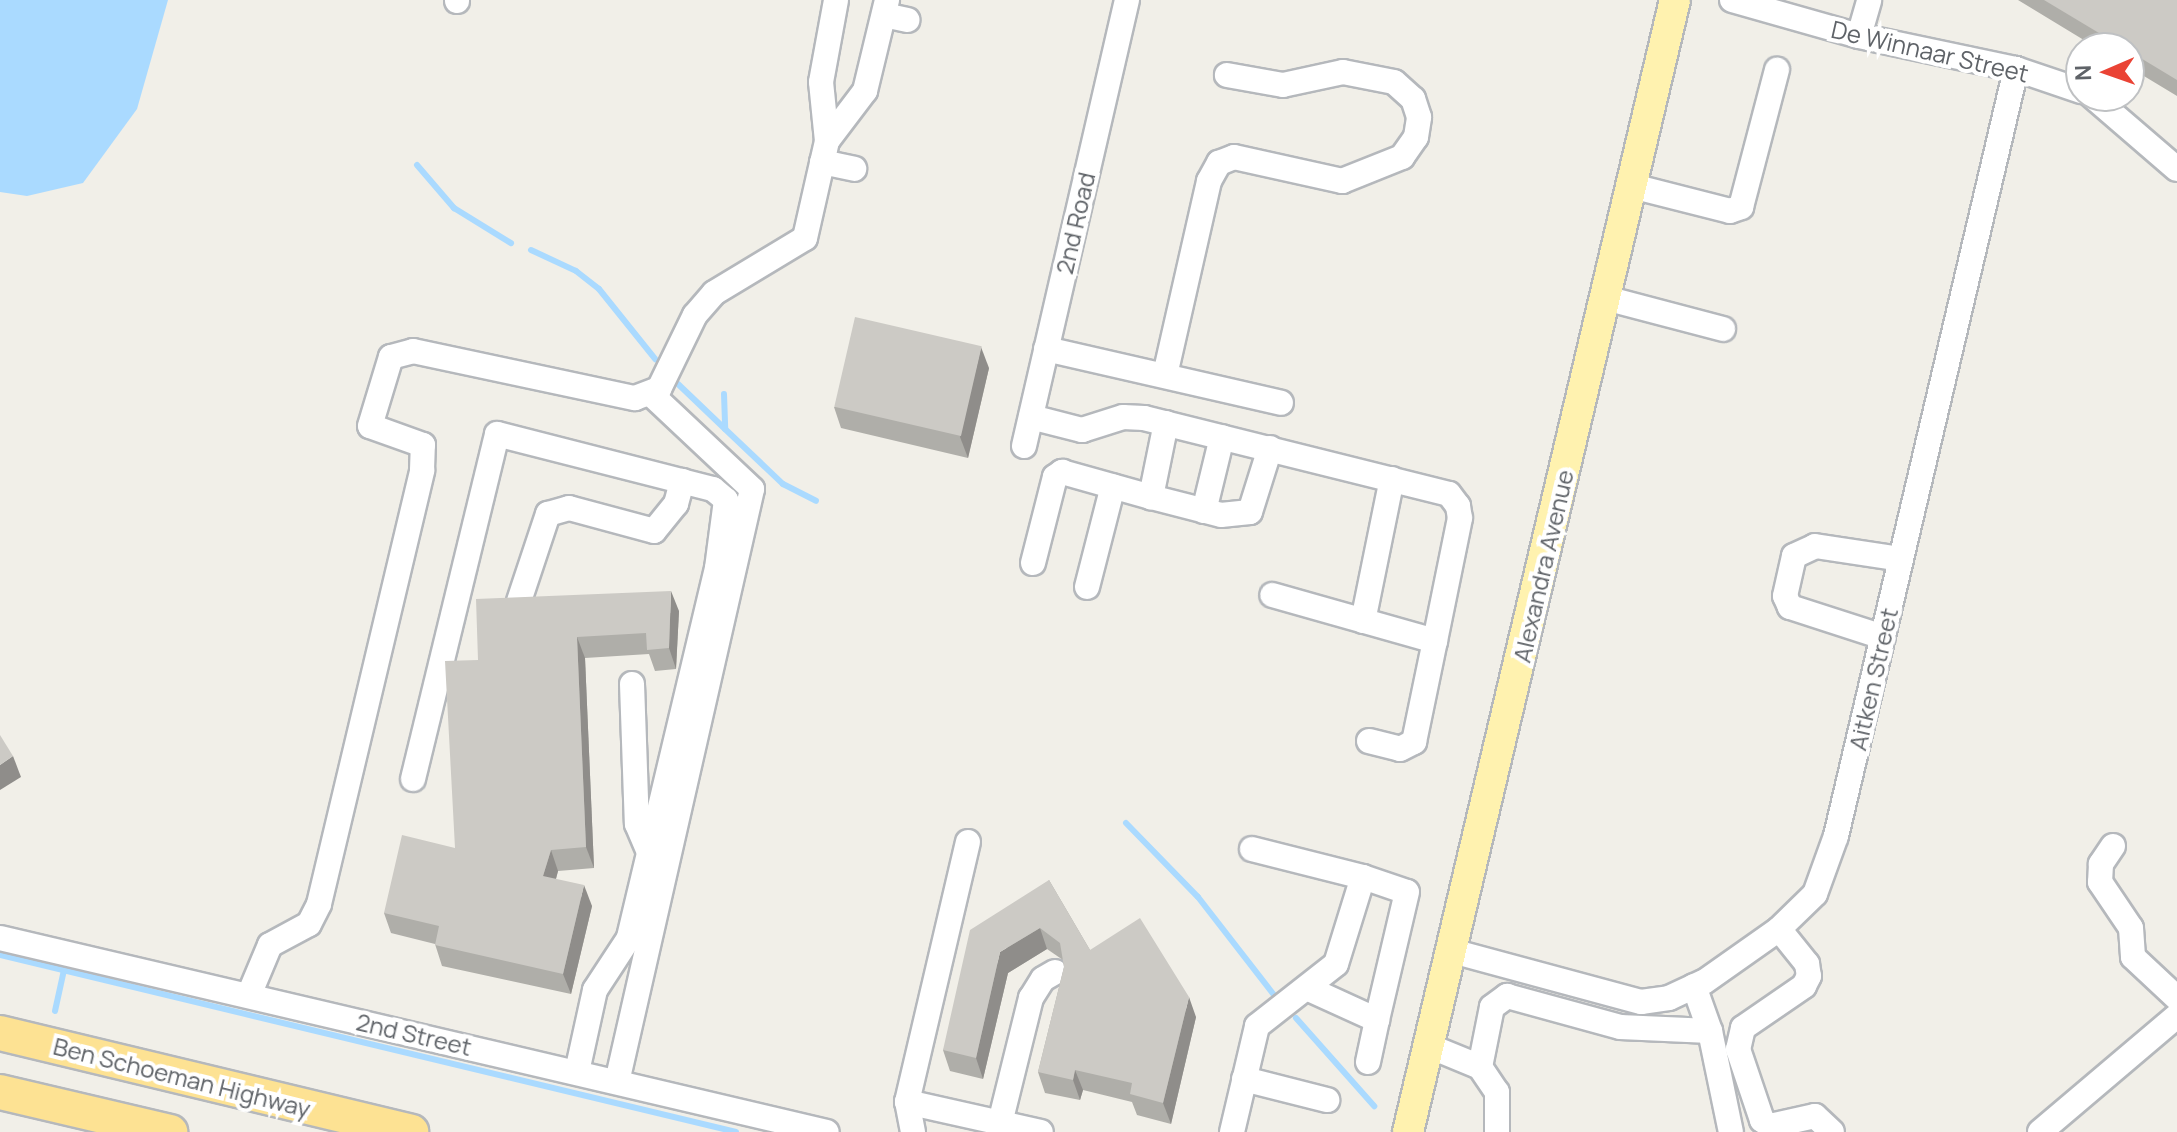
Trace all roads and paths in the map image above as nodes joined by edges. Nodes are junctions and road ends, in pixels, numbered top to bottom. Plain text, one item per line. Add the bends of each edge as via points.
1 (836, 0) edge
2 (1127, 0) edge
3 (1675, 0) edge
4 (1732, 0) edge
5 (1869, 0) edge
6 (893, 12) edge
7 (1859, 36) junction
8 (2016, 69) junction
9 (1777, 70) dead end
10 (1227, 75) dead end
11 (2065, 86) edge
12 (2111, 112) edge
13 (824, 152) junction
14 (854, 169) dead end
15 (2177, 169) edge
16 (1632, 186) junction
17 (1605, 298) junction
18 (1723, 329) dead end
19 (1046, 349) junction
20 (1165, 375) junction
21 (651, 394) junction
22 (1281, 403) dead end
23 (1031, 417) junction
24 (1166, 423) junction
25 (1222, 437) junction
26 (1024, 446) dead end
27 (1270, 448) junction
28 (1392, 479) junction
29 (682, 481) junction
30 (1113, 486) junction
31 (1151, 497) junction
32 (1204, 511) junction
33 (1901, 559) junction
34 (1033, 563) dead end
35 (1087, 587) dead end
36 (1272, 595) dead end
37 (519, 601) edge
38 (1363, 621) junction
39 (1883, 637) junction
40 (1435, 641) junction
41 (632, 684) dead end
42 (1369, 741) dead end
43 (413, 779) dead end
44 (968, 842) dead end
45 (2113, 846) dead end
46 (1252, 849) dead end
47 (649, 852) junction
48 (1363, 877) junction
49 (1779, 929) junction
50 (0, 938) edge
51 (1452, 951) junction
52 (1055, 972) dead end
53 (1582, 986) junction
54 (1694, 986) junction
55 (1309, 989) junction
56 (249, 995) junction
57 (2177, 998) edge
58 (1641, 1002) junction
59 (1575, 1016) junction
60 (2177, 1016) edge
61 (1377, 1020) junction
62 (1635, 1029) junction
63 (1710, 1031) junction
64 (0, 1033) edge
65 (1429, 1046) junction
66 (1368, 1062) dead end
67 (1480, 1067) junction
68 (577, 1072) junction
69 (1244, 1079) junction
70 (617, 1082) junction
71 (0, 1092) edge
72 (1327, 1100) dead end
73 (907, 1102) junction
74 (1000, 1123) junction
75 (1239, 1131) edge
76 (170, 1132) edge
77 (411, 1132) edge
78 (827, 1132) edge
79 (913, 1132) edge
80 (1041, 1132) edge
81 (1408, 1132) edge
82 (1497, 1132) edge
83 (1731, 1132) edge
84 (1832, 1132) edge
85 (2040, 1132) edge

1 - 13 street via 821,82
2 - 19 street, 2nd Road
3 - 16 main road, Alexandra Avenue
4 - 7 street, De Winnaar Street
5 - 7 street
6 - 13 street via 865,91
7 - 8 street, De Winnaar Street
8 - 11 street, De Winnaar Street
8 - 33 street, Aitken Street
9 - 16 street via 1741,207 1730,211
10 - 20 street via 1283,85 1343,72 1394,82 1413,99 1419,117 1416,137 1402,157 1342,181 1234,157 1219,163 1209,181
12 - 15 street
13 - 14 street
13 - 21 street via 805,238 714,293 695,315
16 - 17 main road, Alexandra Avenue
17 - 18 street
17 - 51 main road, Alexandra Avenue
19 - 20 street
19 - 23 street, 2nd Road
20 - 22 street
21 - 56 street via 619,395 413,351 391,357 370,426 423,445 422,470 319,904 309,924 270,945
21 - 70 street via 752,489
23 - 24 street via 1082,430 1123,417
23 - 26 street, 2nd Road
24 - 25 street
24 - 31 street
25 - 27 street
25 - 32 street
27 - 28 street
27 - 32 street via 1250,512 1230,517
28 - 38 street
28 - 40 street via 1449,494 1458,506
29 - 37 street via 676,504 654,531 569,508 548,514
29 - 43 street via 497,434
29 - 47 street via 713,489 729,509
30 - 31 street
30 - 34 street via 1070,471 1055,477
30 - 35 street
31 - 32 street
33 - 39 street, Aitken Street
33 - 39 street via 1815,546 1794,556 1785,596 1790,607
36 - 38 street
38 - 40 street
39 - 49 street, Aitken Street via 1823,877 1815,894
40 - 42 street via 1414,742 1400,749
41 - 47 street via 637,824
44 - 73 street
45 - 57 street via 2101,864 2100,882 2131,928 2133,957
46 - 48 street
47 - 68 street via 629,938 595,990
48 - 55 street via 1336,964
48 - 61 street via 1407,892
49 - 54 street, Aitken Street
49 - 84 street via 1807,964 1809,976 1804,986 1743,1028 1738,1049 1762,1120 1770,1126 1815,1116
50 - 56 street, 2nd Street
51 - 53 street
51 - 65 main road, Alexandra Avenue
52 - 74 street via 1043,979 1031,998
53 - 58 street
53 - 59 street
54 - 58 street, Aitken Street
54 - 63 street
55 - 61 street
55 - 69 street via 1257,1026
56 - 68 street, 2nd Street
58 - 62 street
59 - 62 street
59 - 67 street via 1518,997 1497,1000
60 - 85 street
61 - 66 street
62 - 63 street
63 - 83 street
64 - 77 highway, Ben Schoeman Highway
65 - 67 street
65 - 81 main road, Alexandra Avenue
67 - 82 street via 1497,1092
68 - 70 street, 2nd Street
69 - 72 street
69 - 75 street
70 - 78 street, 2nd Street
71 - 76 highway
73 - 74 street
73 - 79 street
74 - 80 street

